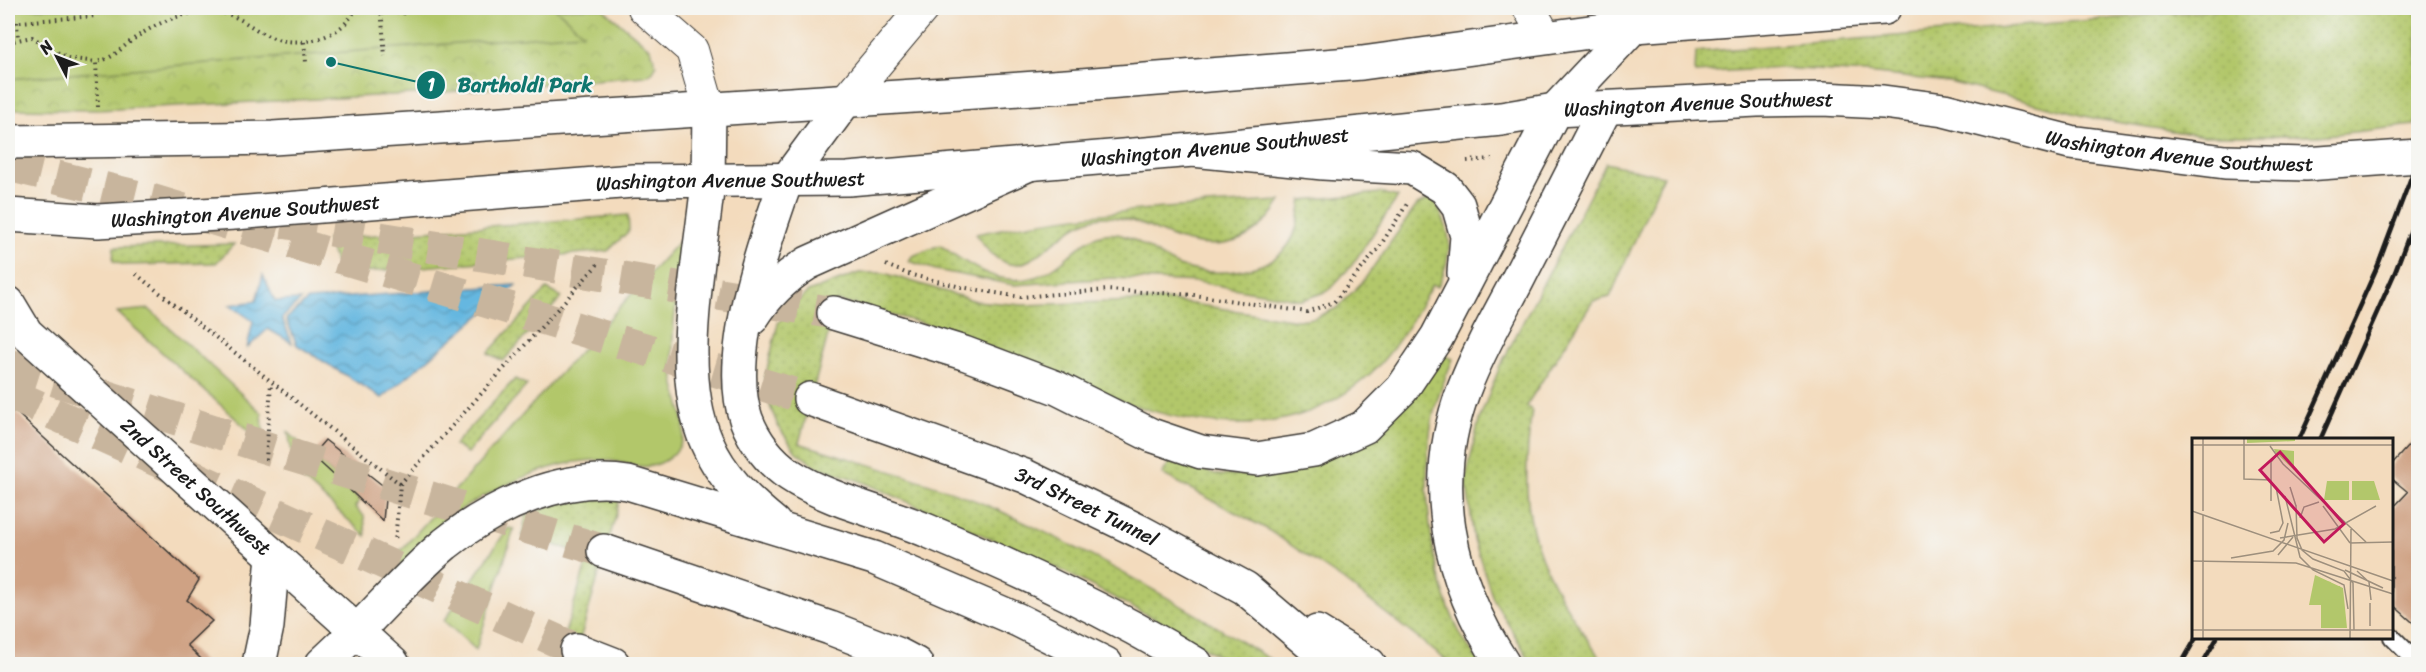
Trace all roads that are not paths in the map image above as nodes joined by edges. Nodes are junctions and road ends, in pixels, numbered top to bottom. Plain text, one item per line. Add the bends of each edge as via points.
1 (644, 8) edge
2 (922, 8) edge
3 (1529, 8) edge
4 (1884, 8) edge
5 (1634, 26) junction
6 (1545, 36) junction
7 (845, 101) junction
8 (709, 109) junction
9 (1605, 109) junction
10 (1555, 111) junction
11 (8, 142) edge
12 (1193, 150) junction
13 (2418, 156) edge
14 (1029, 164) junction
15 (708, 181) junction
16 (786, 181) junction
17 (8, 215) edge
18 (1464, 284) junction
19 (8, 303) edge
20 (834, 313) tunnel mouth
21 (741, 339) junction
22 (810, 399) tunnel mouth
23 (780, 528) junction
24 (604, 551) tunnel mouth
25 (273, 555) junction
26 (1245, 588) junction
27 (356, 632) junction
28 (2392, 639) edge
29 (578, 650) tunnel mouth
30 (907, 659) edge
31 (2418, 663) edge
32 (260, 664) edge
33 (322, 664) edge
34 (393, 664) edge
35 (613, 664) edge
36 (929, 664) edge
37 (1106, 664) edge
38 (1196, 664) edge
39 (1334, 664) edge
40 (1369, 664) edge
41 (1503, 664) edge

1 - 8 street via 692,50
2 - 7 street
3 - 6 street
4 - 5 main road
5 - 6 main road
5 - 9 main road
5 - 10 main road
6 - 7 main road via 1362,63
7 - 8 main road
7 - 16 main road
8 - 11 main road via 273,138
8 - 15 main road
9 - 10 main road, Washington Avenue Southwest
9 - 13 main road, Washington Avenue Southwest via 1686,102 1883,102 1944,111 2070,142 2225,162 2307,164
9 - 41 main road via 1463,389 1451,432 1446,520 1458,577 1483,634
10 - 12 main road, Washington Avenue Southwest
10 - 18 main road
12 - 14 main road, Washington Avenue Southwest
12 - 18 main road via 1412,168 1445,188 1458,205 1467,236
14 - 16 main road, Washington Avenue Southwest
14 - 21 main road via 808,263 766,296
15 - 16 main road, Washington Avenue Southwest
15 - 17 main road, Washington Avenue Southwest via 633,182 98,221
15 - 23 main road via 692,336 693,397 706,443 719,465 741,493
16 - 21 main road via 768,229
18 - 20 main road via 1437,337 1402,389 1364,427 1314,450 1257,459 1191,449 1150,435 1057,388 985,360
19 - 25 main road, 2nd Street Southwest via 26,333
21 - 38 main road via 741,397 746,418 771,459 788,474 1078,598
22 - 26 main road, 3rd Street Tunnel via 1025,476
23 - 27 main road via 628,483 611,480 555,488 501,509 446,544
23 - 37 main road via 884,562 1018,620
24 - 30 main road via 706,584
25 - 27 main road, 2nd Street Southwest
25 - 32 main road
26 - 39 main road, 3rd Street Tunnel
26 - 40 main road
27 - 33 main road
27 - 34 main road, 2nd Street Southwest
28 - 31 lane
29 - 35 main road
30 - 36 main road

